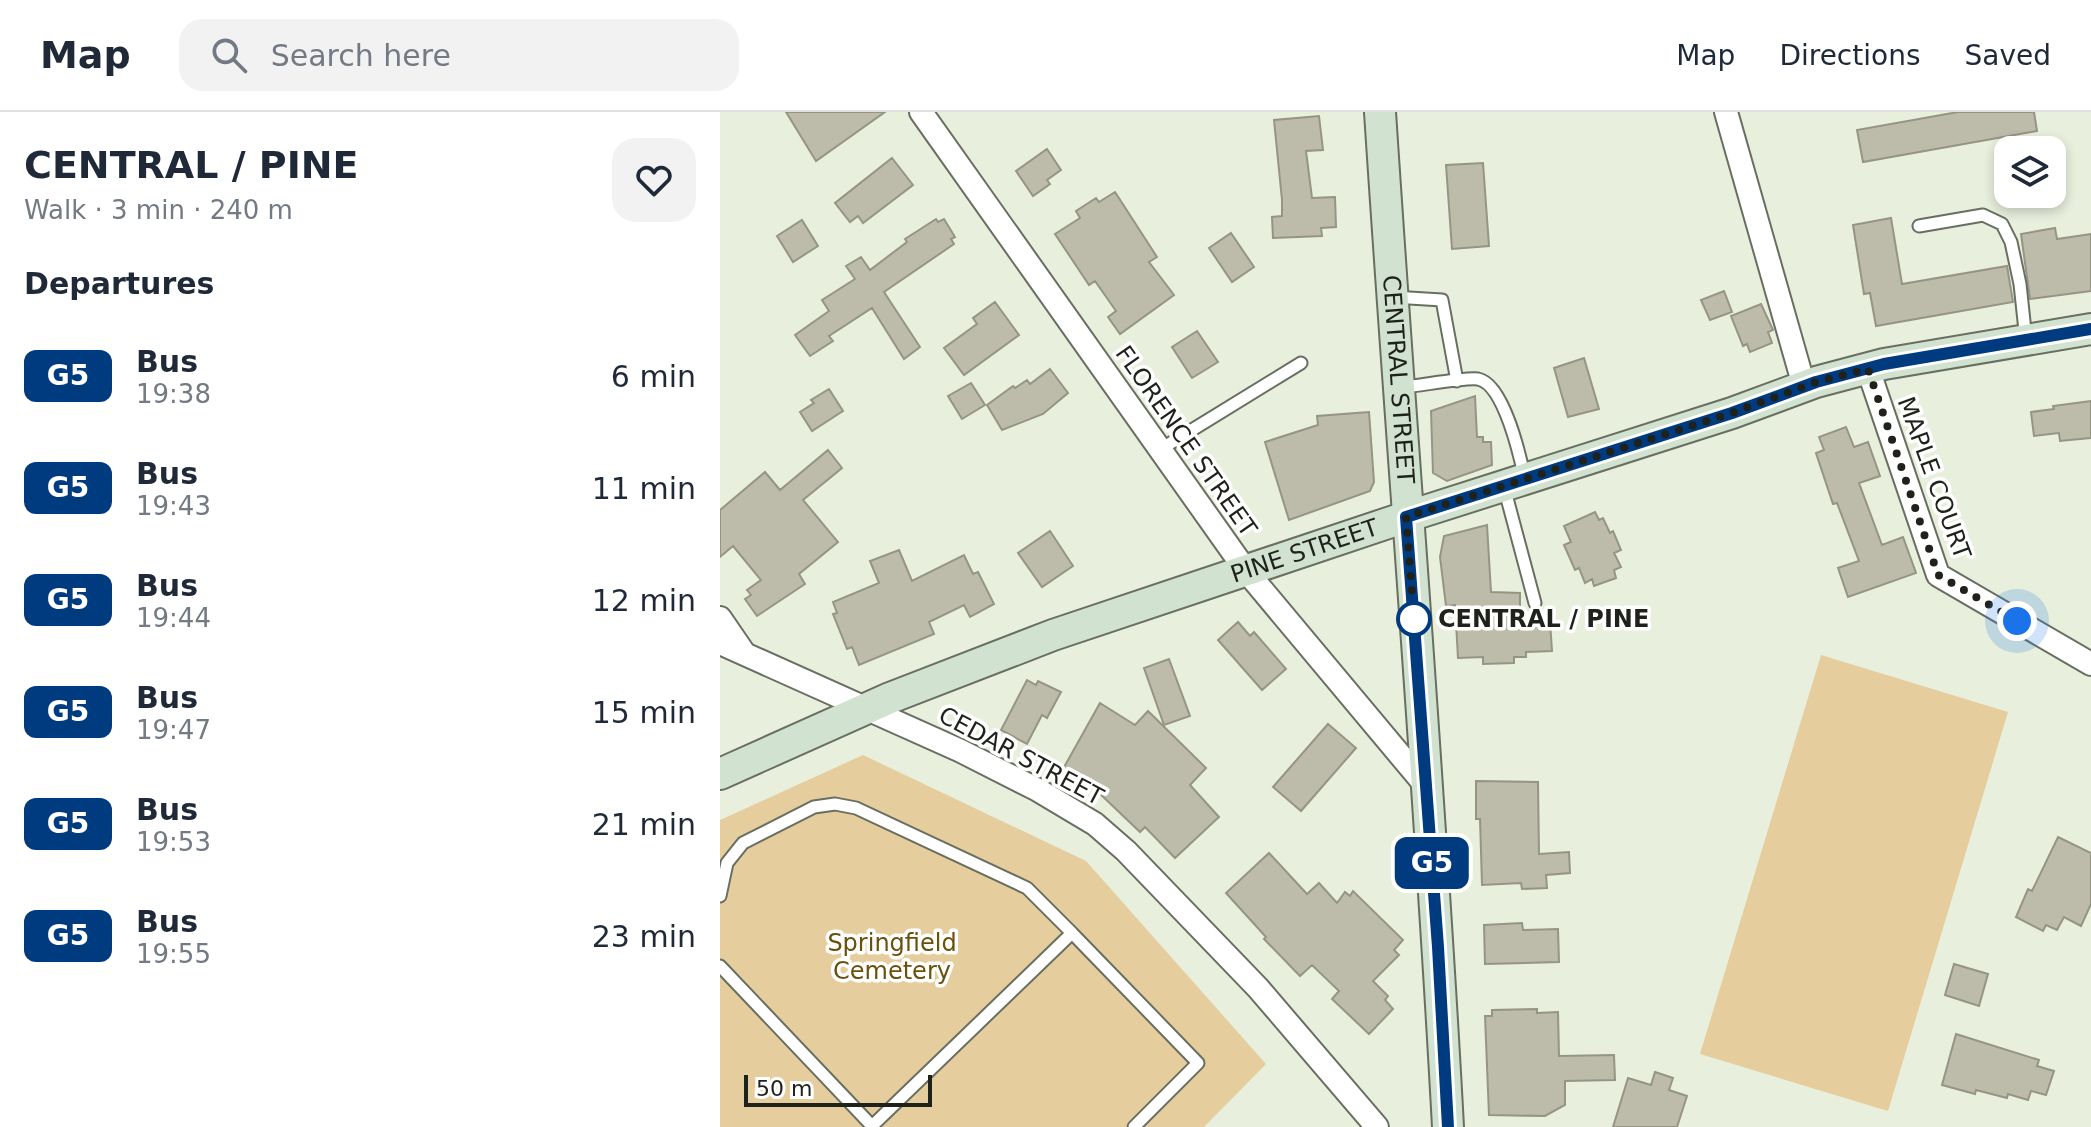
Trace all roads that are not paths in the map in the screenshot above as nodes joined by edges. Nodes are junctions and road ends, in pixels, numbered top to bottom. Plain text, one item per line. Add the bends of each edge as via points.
1 (921, 112) edge
2 (1380, 112) edge
3 (1726, 112) edge
4 (1919, 226) dead end
5 (1392, 297) junction
6 (2091, 329) edge
7 (2026, 341) junction
8 (1301, 363) dead end
9 (1868, 369) junction
10 (1457, 381) junction
11 (1804, 386) junction
12 (1398, 388) junction
13 (1161, 449) junction
14 (1515, 483) junction
15 (1406, 517) junction
16 (1247, 572) junction
17 (1535, 603) dead end
18 (720, 618) edge
19 (720, 643) edge
20 (745, 654) junction
21 (2091, 664) edge
22 (867, 708) junction
23 (720, 774) edge
24 (1426, 786) junction
25 (720, 896) edge
26 (1072, 933) junction
27 (720, 966) edge
28 (872, 1127) edge
29 (1134, 1127) edge
30 (1377, 1127) edge
31 (1448, 1127) edge

1 - 13 street, FLORENCE STREET
2 - 5 main road, CENTRAL STREET
3 - 11 street
4 - 7 lane via 1983,215 2002,224 2011,242
5 - 10 lane via 1442,300
5 - 12 main road, CENTRAL STREET
6 - 7 main road, PINE STREET
7 - 9 main road, PINE STREET
8 - 13 lane
9 - 11 main road, PINE STREET
9 - 21 street, MAPLE COURT via 1938,575
10 - 12 lane
10 - 14 lane via 1479,379 1502,402
11 - 14 main road, PINE STREET
12 - 15 main road, CENTRAL STREET
13 - 16 street, FLORENCE STREET
14 - 15 main road, PINE STREET
14 - 17 lane
15 - 16 main road, PINE STREET
15 - 24 main road, CENTRAL STREET
16 - 22 main road, PINE STREET via 1053,635
16 - 24 street, FLORENCE STREET
18 - 20 street
19 - 20 street, CEDAR STREET
20 - 22 street, CEDAR STREET
22 - 23 main road, PINE STREET
22 - 30 street, CEDAR STREET via 1027,784 1095,824 1258,988
24 - 31 main road, CENTRAL STREET
25 - 26 lane via 727,863 743,843 814,807 835,804 856,808 1027,888
26 - 28 lane
26 - 29 lane via 1198,1063
27 - 28 lane

